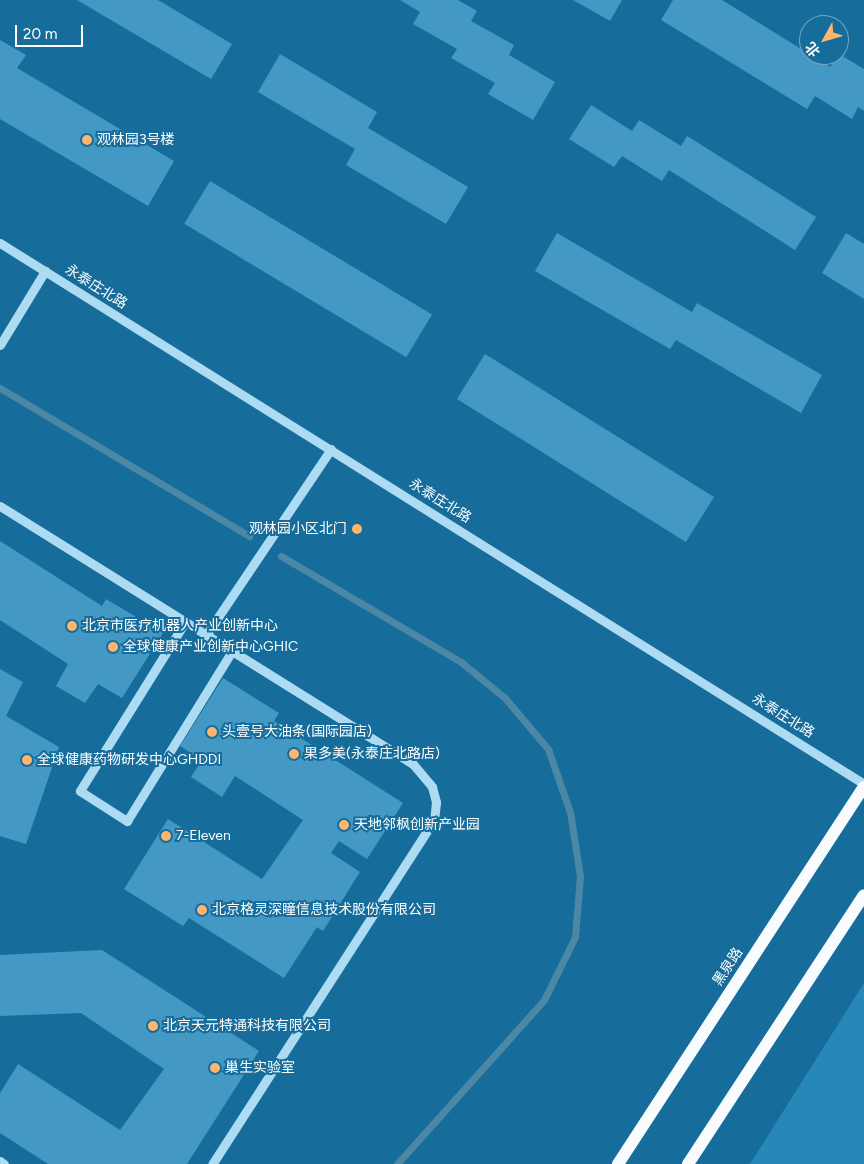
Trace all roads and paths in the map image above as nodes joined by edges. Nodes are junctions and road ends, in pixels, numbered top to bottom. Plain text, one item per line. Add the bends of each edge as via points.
1 (0, 243) edge
2 (45, 271) junction
3 (0, 345) edge
4 (330, 449) junction
5 (0, 506) edge
6 (185, 622) junction
7 (206, 635) junction
8 (232, 651) junction
9 (864, 785) edge
10 (864, 895) edge
11 (0, 1162) edge
12 (4, 1164) edge
13 (212, 1164) edge
14 (618, 1164) edge
15 (688, 1164) edge

1 - 2 street, 永泰庄北路
2 - 3 street
2 - 4 street, 永泰庄北路
4 - 7 street
4 - 9 street, 永泰庄北路
5 - 6 street
6 - 7 street
6 - 8 street via 80,791 127,820
7 - 8 street
8 - 13 street via 412,764 432,787 436,802 434,820
9 - 14 main road, 黑泉路
10 - 15 main road
11 - 12 street

